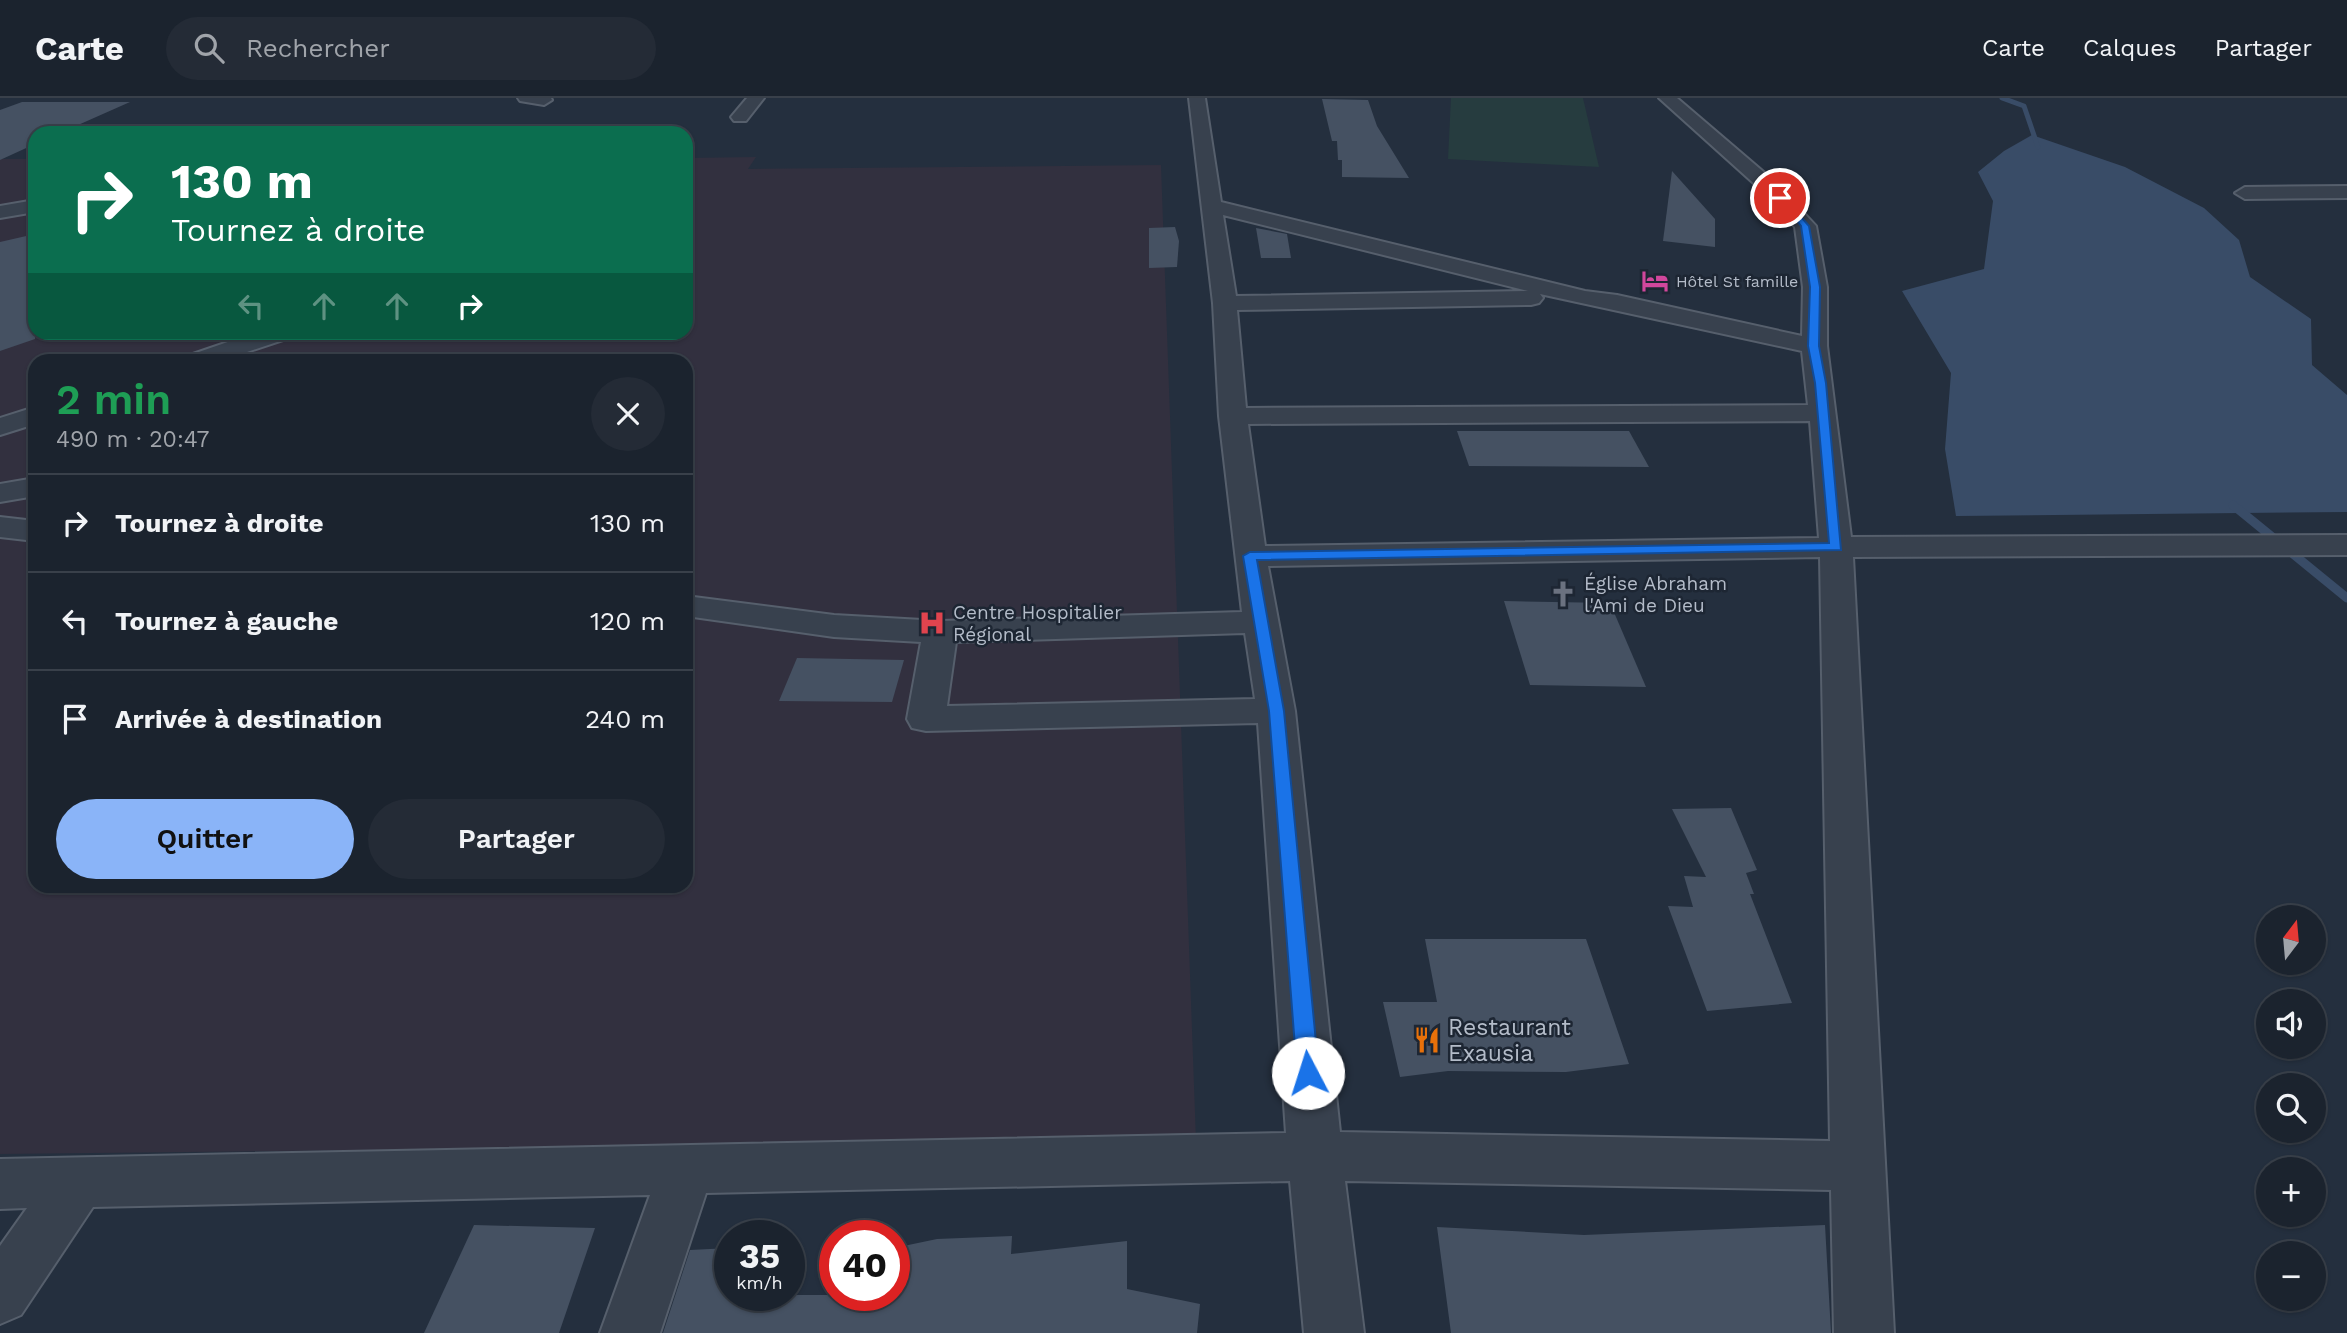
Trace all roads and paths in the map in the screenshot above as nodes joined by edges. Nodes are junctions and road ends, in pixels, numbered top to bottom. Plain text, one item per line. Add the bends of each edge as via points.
1 (526, 98) edge
2 (756, 98) edge
3 (1197, 98) edge
4 (1667, 98) edge
5 (544, 100) dead end
6 (740, 117) dead end
7 (2347, 192) edge
8 (2245, 193) dead end
9 (1212, 206) junction
10 (28, 207) edge
11 (0, 212) edge
12 (1585, 298) junction
13 (1225, 303) junction
14 (259, 340) edge
15 (1814, 346) junction
16 (217, 354) edge
17 (1823, 412) junction
18 (1233, 416) junction
19 (28, 417) edge
20 (0, 427) edge
21 (28, 488) edge
22 (0, 493) edge
23 (0, 527) edge
24 (28, 530) edge
25 (2347, 545) edge
26 (1836, 547) junction
27 (1250, 556) junction
28 (693, 607) edge
29 (1259, 622) junction
30 (940, 632) junction
31 (1276, 711) junction
32 (1315, 1156) junction
33 (1858, 1166) junction
34 (686, 1170) junction
35 (78, 1183) junction
36 (0, 1184) edge
37 (0, 1294) edge
38 (630, 1333) edge
39 (1334, 1333) edge
40 (1864, 1333) edge

1 - 5 street
2 - 6 street
3 - 9 street
4 - 15 street via 1766,184 1805,226 1815,287
7 - 8 street
9 - 12 street
9 - 13 street
10 - 11 street
12 - 13 street
12 - 15 street
13 - 18 street
14 - 16 street
15 - 17 street
17 - 18 street
17 - 26 street
18 - 27 street
19 - 20 street
21 - 22 street
23 - 24 street
25 - 26 street
26 - 27 street
26 - 33 street
27 - 29 street
28 - 30 street via 834,626
29 - 30 street
29 - 31 street
30 - 31 street via 926,719
31 - 32 street
32 - 33 street
32 - 34 street
32 - 39 street
33 - 40 street
34 - 35 street
34 - 38 street
35 - 36 street
35 - 37 street

